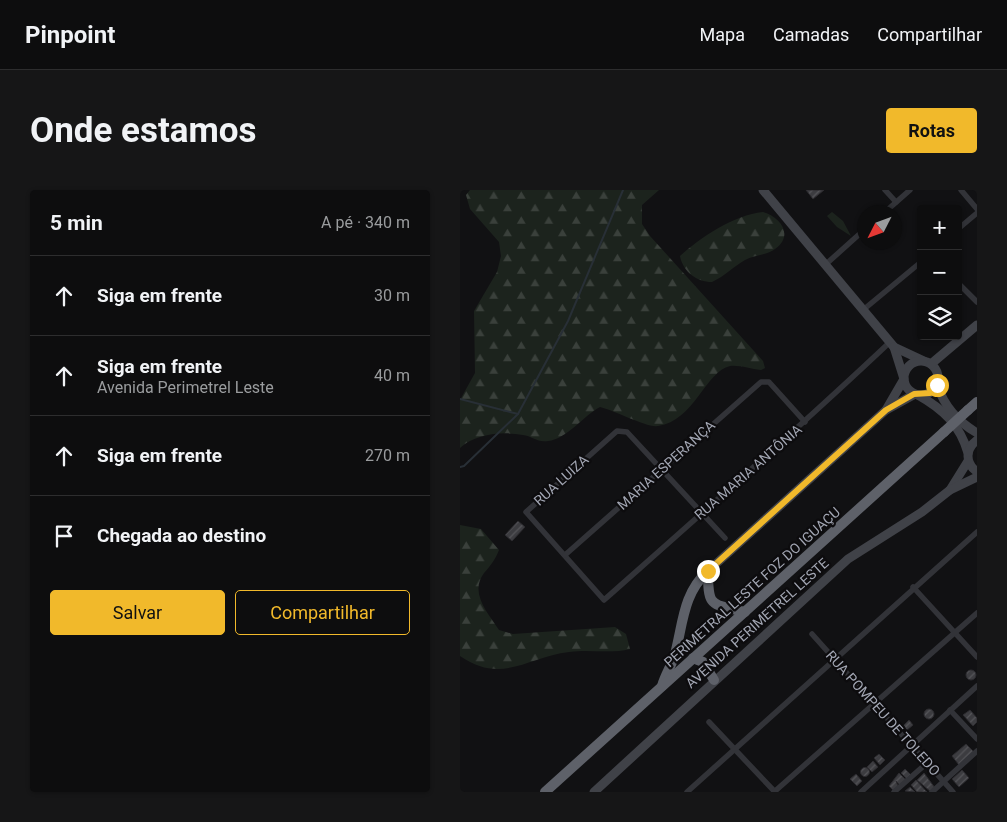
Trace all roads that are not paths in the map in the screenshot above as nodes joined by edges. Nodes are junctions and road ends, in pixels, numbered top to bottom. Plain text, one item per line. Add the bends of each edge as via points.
1 (763, 190) edge
2 (885, 190) edge
3 (910, 190) edge
4 (961, 190) edge
5 (896, 202) junction
6 (893, 205) edge
7 (977, 209) edge
8 (977, 213) edge
9 (962, 226) edge
10 (857, 236) edge
11 (825, 265) junction
12 (917, 265) edge
13 (962, 287) edge
14 (977, 302) edge
15 (863, 310) junction
16 (977, 325) edge
17 (892, 345) junction
18 (928, 363) junction
19 (904, 379) junction
20 (937, 385) junction
21 (916, 394) junction
22 (977, 402) edge
23 (886, 410) junction
24 (805, 422) junction
25 (977, 433) edge
26 (977, 440) edge
27 (968, 457) junction
28 (662, 470) junction
29 (977, 472) edge
30 (977, 477) edge
31 (950, 490) junction
32 (702, 513) junction
33 (977, 532) edge
34 (725, 538) dead end
35 (565, 555) junction
36 (708, 571) junction
37 (914, 587) junction
38 (604, 600) joint
39 (745, 612) junction
40 (977, 613) edge
41 (954, 633) junction
42 (812, 634) dead end
43 (977, 657) edge
44 (693, 658) junction
45 (835, 660) junction
46 (714, 680) junction
47 (977, 686) edge
48 (662, 687) junction
49 (875, 703) junction
50 (950, 710) junction
51 (710, 722) dead end
52 (977, 739) edge
53 (911, 745) junction
54 (735, 749) junction
55 (977, 751) edge
56 (926, 762) junction
57 (943, 781) junction
58 (863, 791) edge
59 (545, 792) edge
60 (594, 792) edge
61 (687, 792) edge
62 (775, 792) edge
63 (894, 792) edge
64 (932, 792) edge
65 (953, 792) edge

1 - 11 street
2 - 5 street
3 - 5 street
4 - 7 street
5 - 6 street
8 - 9 street
10 - 11 street
11 - 15 street
12 - 15 street
13 - 14 street
15 - 17 street
16 - 18 street
17 - 18 street
17 - 19 street
17 - 24 street, RUA MARIA ANTÔNIA
18 - 19 street via 910,365
18 - 20 street via 938,374
19 - 21 street via 908,389
19 - 23 street
20 - 21 street via 930,393
20 - 25 street via 950,411 963,425
21 - 23 street
21 - 27 street via 938,407 957,427 964,438
22 - 39 highway, PERIMETRAL LESTE FOZ DO IGUAÇU, bridge
23 - 36 street
24 - 28 street, MARIA ESPERANÇA via 769,382 761,382
24 - 32 street, RUA MARIA ANTÔNIA
26 - 27 street, AVENIDA PERIMETREL LESTE
27 - 29 street
27 - 31 street, AVENIDA PERIMETREL LESTE
28 - 32 street
28 - 35 street, MARIA ESPERANÇA
28 - 35 street, RUA LUIZA via 627,432 617,430 526,512
30 - 31 street, AVENIDA PERIMETREL LESTE
31 - 46 street, AVENIDA PERIMETREL LESTE via 922,512 848,559
32 - 34 street
32 - 38 street, RUA MARIA ANTÔNIA
33 - 37 street
35 - 38 street, RUA LUIZA
36 - 39 highway via 707,591 712,601 722,608
36 - 48 highway via 688,600
37 - 41 street
37 - 45 street
39 - 44 highway, PERIMETRAL LESTE FOZ DO IGUAÇU
40 - 41 street
41 - 43 street
41 - 49 street
42 - 45 street, RUA POMPEU DE TOLEDO
44 - 46 highway via 703,662
44 - 48 highway, PERIMETRAL LESTE FOZ DO IGUAÇU
45 - 49 street, RUA POMPEU DE TOLEDO
45 - 54 street
46 - 60 street, AVENIDA PERIMETREL LESTE
47 - 50 street
48 - 59 highway, PERIMETRAL LESTE FOZ DO IGUAÇU
49 - 53 street, RUA POMPEU DE TOLEDO
49 - 62 street
50 - 52 street
50 - 53 street
51 - 54 street
53 - 56 street, RUA POMPEU DE TOLEDO
53 - 58 street
54 - 61 street
54 - 62 street
55 - 57 street
56 - 57 street, RUA POMPEU DE TOLEDO
56 - 63 street
57 - 64 street
57 - 65 street, RUA POMPEU DE TOLEDO

